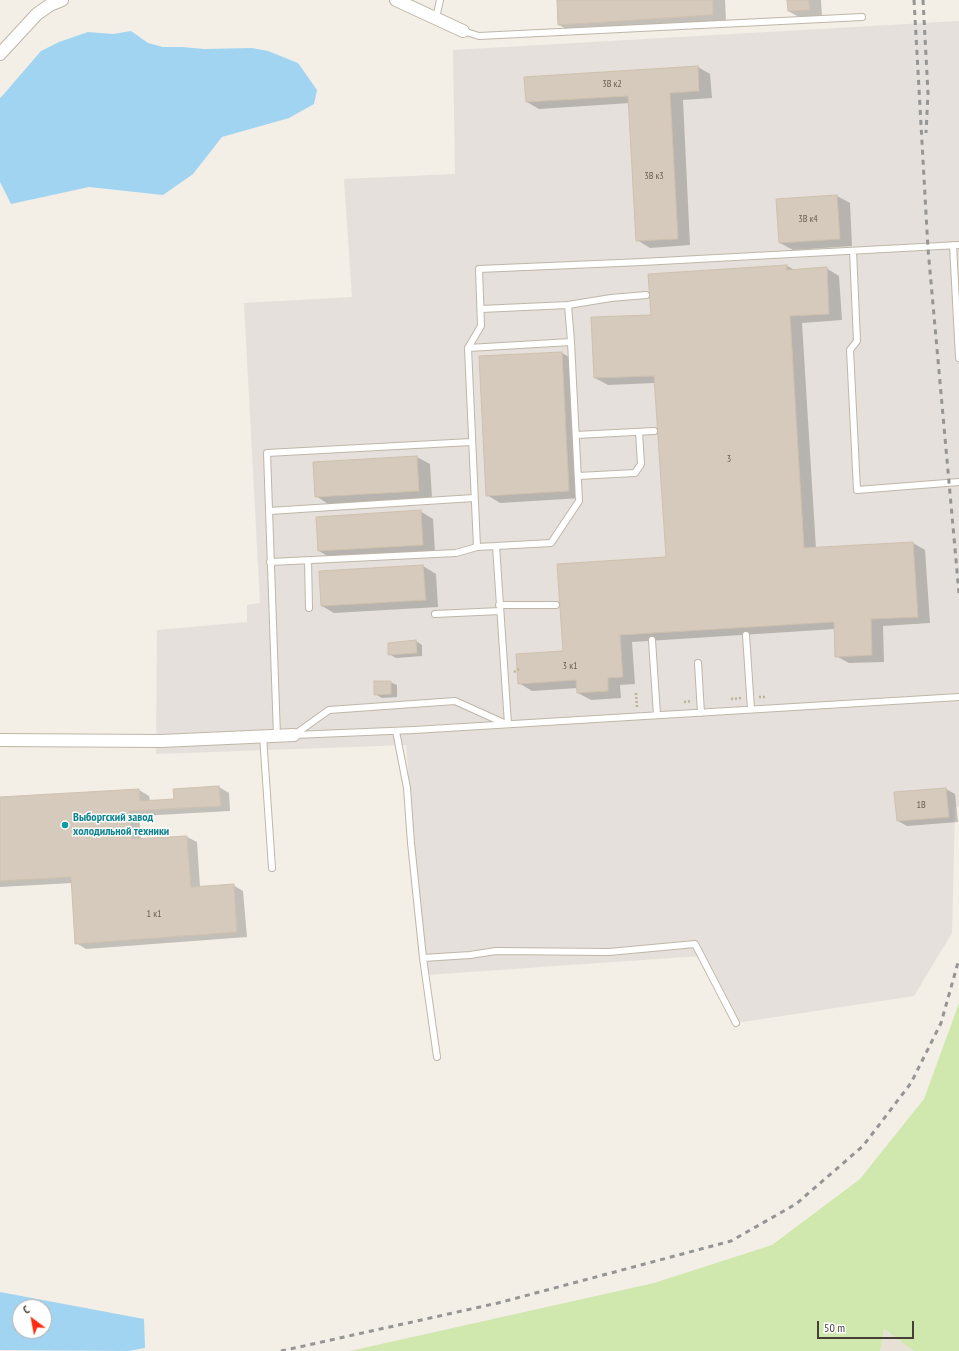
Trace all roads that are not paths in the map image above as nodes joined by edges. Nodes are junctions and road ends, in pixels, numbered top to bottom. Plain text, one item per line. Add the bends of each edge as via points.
1 (62, 0) edge
2 (396, 0) edge
3 (440, 0) edge
4 (51, 2) edge
5 (436, 18) junction
6 (862, 18) dead end
7 (463, 31) joint
8 (0, 54) edge
9 (956, 245) edge
10 (853, 251) junction
11 (646, 295) dead end
12 (568, 305) junction
13 (481, 309) junction
14 (571, 342) junction
15 (468, 348) junction
16 (959, 358) edge
17 (654, 431) dead end
18 (639, 432) junction
19 (576, 436) junction
20 (471, 442) junction
21 (578, 476) junction
22 (959, 482) edge
23 (474, 498) junction
24 (269, 511) junction
25 (496, 546) junction
26 (476, 547) junction
27 (308, 560) junction
28 (270, 562) junction
29 (556, 605) dead end
30 (309, 608) dead end
31 (500, 608) junction
32 (435, 614) dead end
33 (746, 635) dead end
34 (652, 640) dead end
35 (698, 663) dead end
36 (959, 697) edge
37 (751, 709) junction
38 (701, 713) junction
39 (657, 715) junction
40 (508, 724) junction
41 (396, 731) junction
42 (294, 735) junction
43 (263, 736) junction
44 (277, 736) junction
45 (0, 740) edge
46 (272, 868) dead end
47 (423, 958) junction
48 (736, 1023) dead end
49 (437, 1057) dead end

1 - 4 street
2 - 5 street
3 - 5 lane
4 - 8 street
5 - 7 street
6 - 7 lane via 479,36
9 - 10 lane
9 - 16 lane
10 - 13 lane via 479,269
10 - 22 lane via 857,340 850,350 857,490
11 - 12 lane
12 - 13 lane
12 - 14 lane
13 - 15 lane via 481,326
14 - 15 lane
14 - 19 lane
15 - 20 lane
17 - 18 lane
18 - 19 lane
18 - 21 lane via 641,464 635,473
19 - 21 lane
20 - 23 lane
20 - 24 lane via 267,453
21 - 25 lane via 579,501 551,543
23 - 24 lane
23 - 26 lane
24 - 28 lane
25 - 26 lane
25 - 31 lane
26 - 27 lane via 456,553
27 - 28 lane
27 - 30 lane
28 - 44 lane
29 - 31 lane
31 - 32 lane
31 - 40 lane
33 - 37 lane
34 - 39 lane
35 - 38 lane
36 - 37 lane
37 - 38 lane
38 - 39 lane
39 - 40 lane
40 - 41 lane
40 - 42 lane via 456,701 329,710
41 - 42 lane
41 - 47 lane via 407,788
42 - 44 street
43 - 44 street
43 - 45 street via 161,741
43 - 46 lane
47 - 48 lane via 496,951 608,952 695,944
47 - 49 lane

